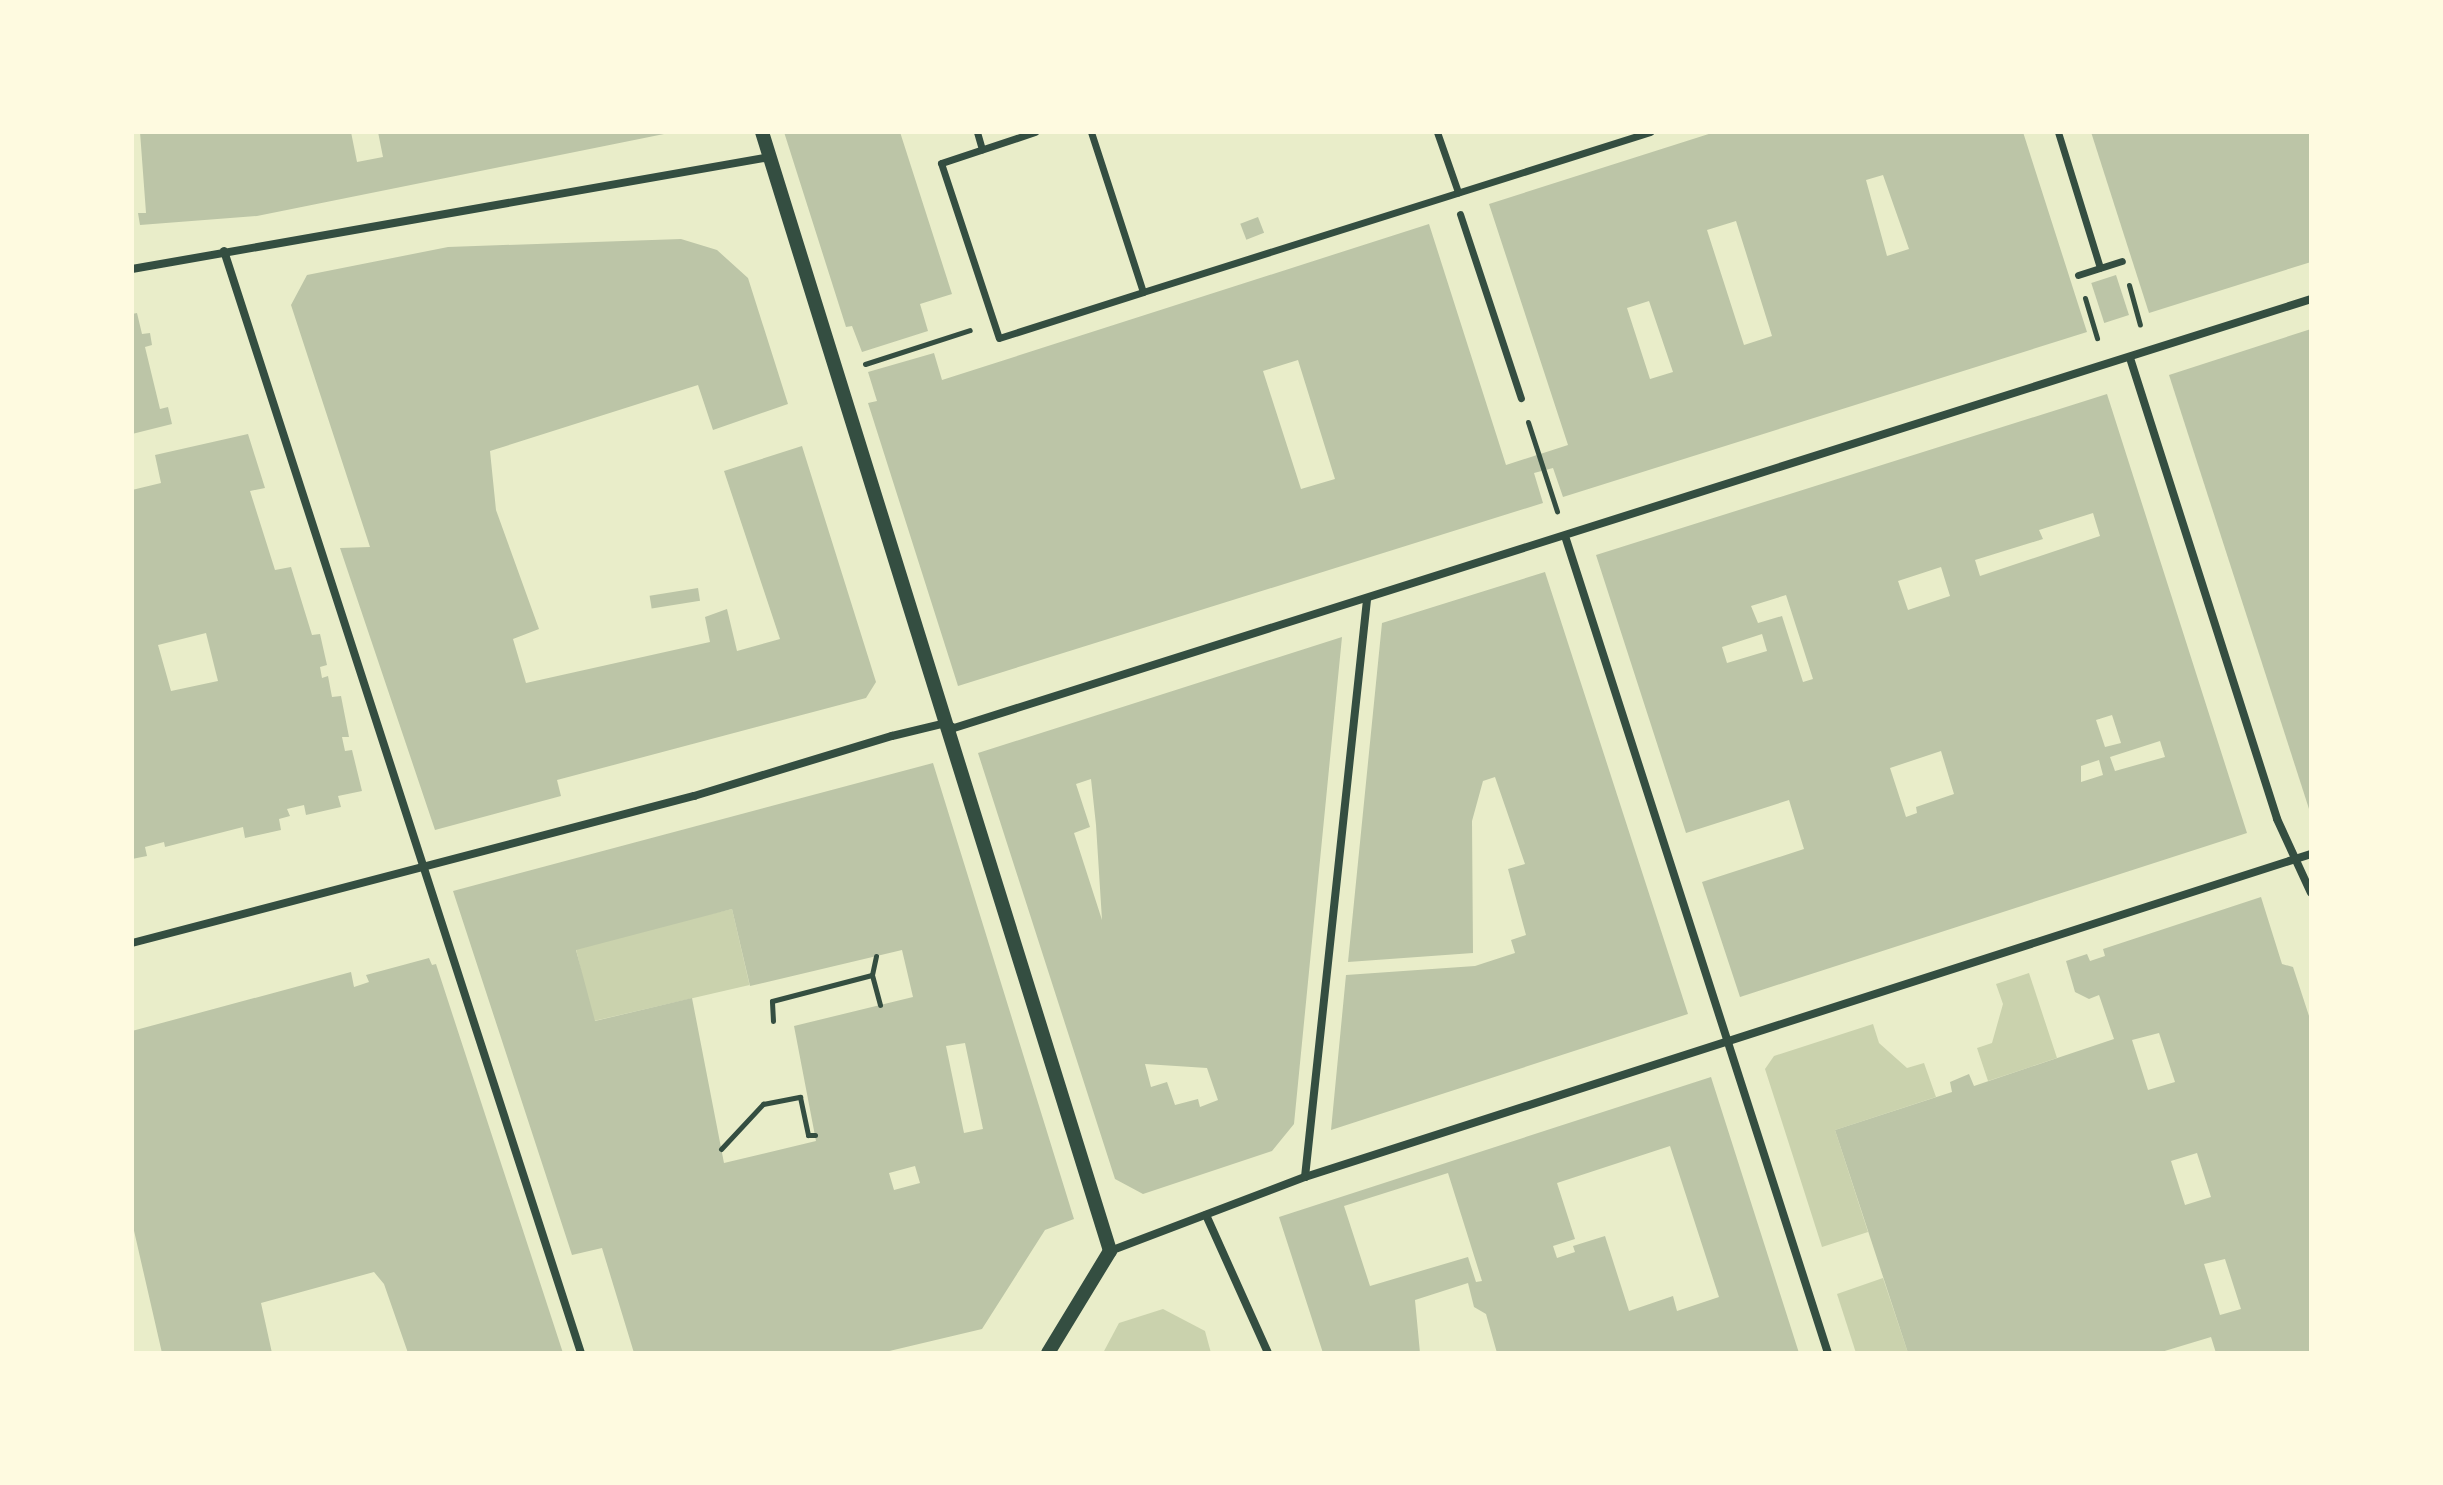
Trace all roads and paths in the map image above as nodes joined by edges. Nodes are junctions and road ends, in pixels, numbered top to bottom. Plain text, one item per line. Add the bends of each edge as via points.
1 (762, 132) edge
2 (977, 132) edge
3 (1035, 132) edge
4 (1091, 132) edge
5 (1437, 132) edge
6 (1650, 132) edge
7 (2058, 132) edge
8 (982, 149) junction
9 (770, 157) junction
10 (1458, 192) junction
11 (1460, 214) dead end
12 (224, 251) junction
13 (2122, 261) joint
14 (2100, 268) junction
15 (132, 269) edge
16 (2078, 275) joint
17 (1143, 292) junction
18 (2311, 299) edge
19 (994, 322) junction
20 (2149, 353) junction
21 (2130, 358) junction
22 (2105, 366) junction
23 (839, 372) junction
24 (1521, 398) joint
25 (1565, 536) junction
26 (1367, 600) junction
27 (946, 723) junction
28 (2311, 854) edge
29 (2296, 859) junction
30 (421, 868) junction
31 (2311, 893) edge
32 (132, 943) edge
33 (876, 956) dead end
34 (872, 975) junction
35 (880, 1005) dead end
36 (773, 1021) dead end
37 (1731, 1042) junction
38 (815, 1135) dead end
39 (721, 1149) dead end
40 (1305, 1177) junction
41 (1206, 1215) junction
42 (1110, 1251) junction
43 (581, 1353) edge
44 (1048, 1353) edge
45 (1268, 1353) edge
46 (1828, 1353) edge

1 - 9 street
2 - 8 street
3 - 8 street
4 - 17 street
5 - 10 street
6 - 10 street
7 - 14 street
8 - 19 street via 941,163
9 - 12 street
9 - 23 street
10 - 17 street
11 - 24 street
12 - 15 street
12 - 30 street
13 - 14 street
13 - 20 path
14 - 16 street
16 - 22 path
17 - 19 street via 999,338
18 - 20 street
19 - 23 path
20 - 21 street
21 - 22 street
21 - 29 street via 2277,819
22 - 25 street
23 - 27 street
24 - 25 path
25 - 26 street
25 - 37 street
26 - 27 street via 954,728
26 - 40 street
27 - 30 street
27 - 42 street
28 - 29 street
29 - 31 street
29 - 37 street
30 - 32 street
30 - 43 street
33 - 34 path
34 - 35 path
34 - 36 path via 772,1001
37 - 40 street
37 - 46 street
38 - 39 path via 808,1135 800,1097 763,1104
40 - 41 street
41 - 42 street
41 - 45 street
42 - 44 street

